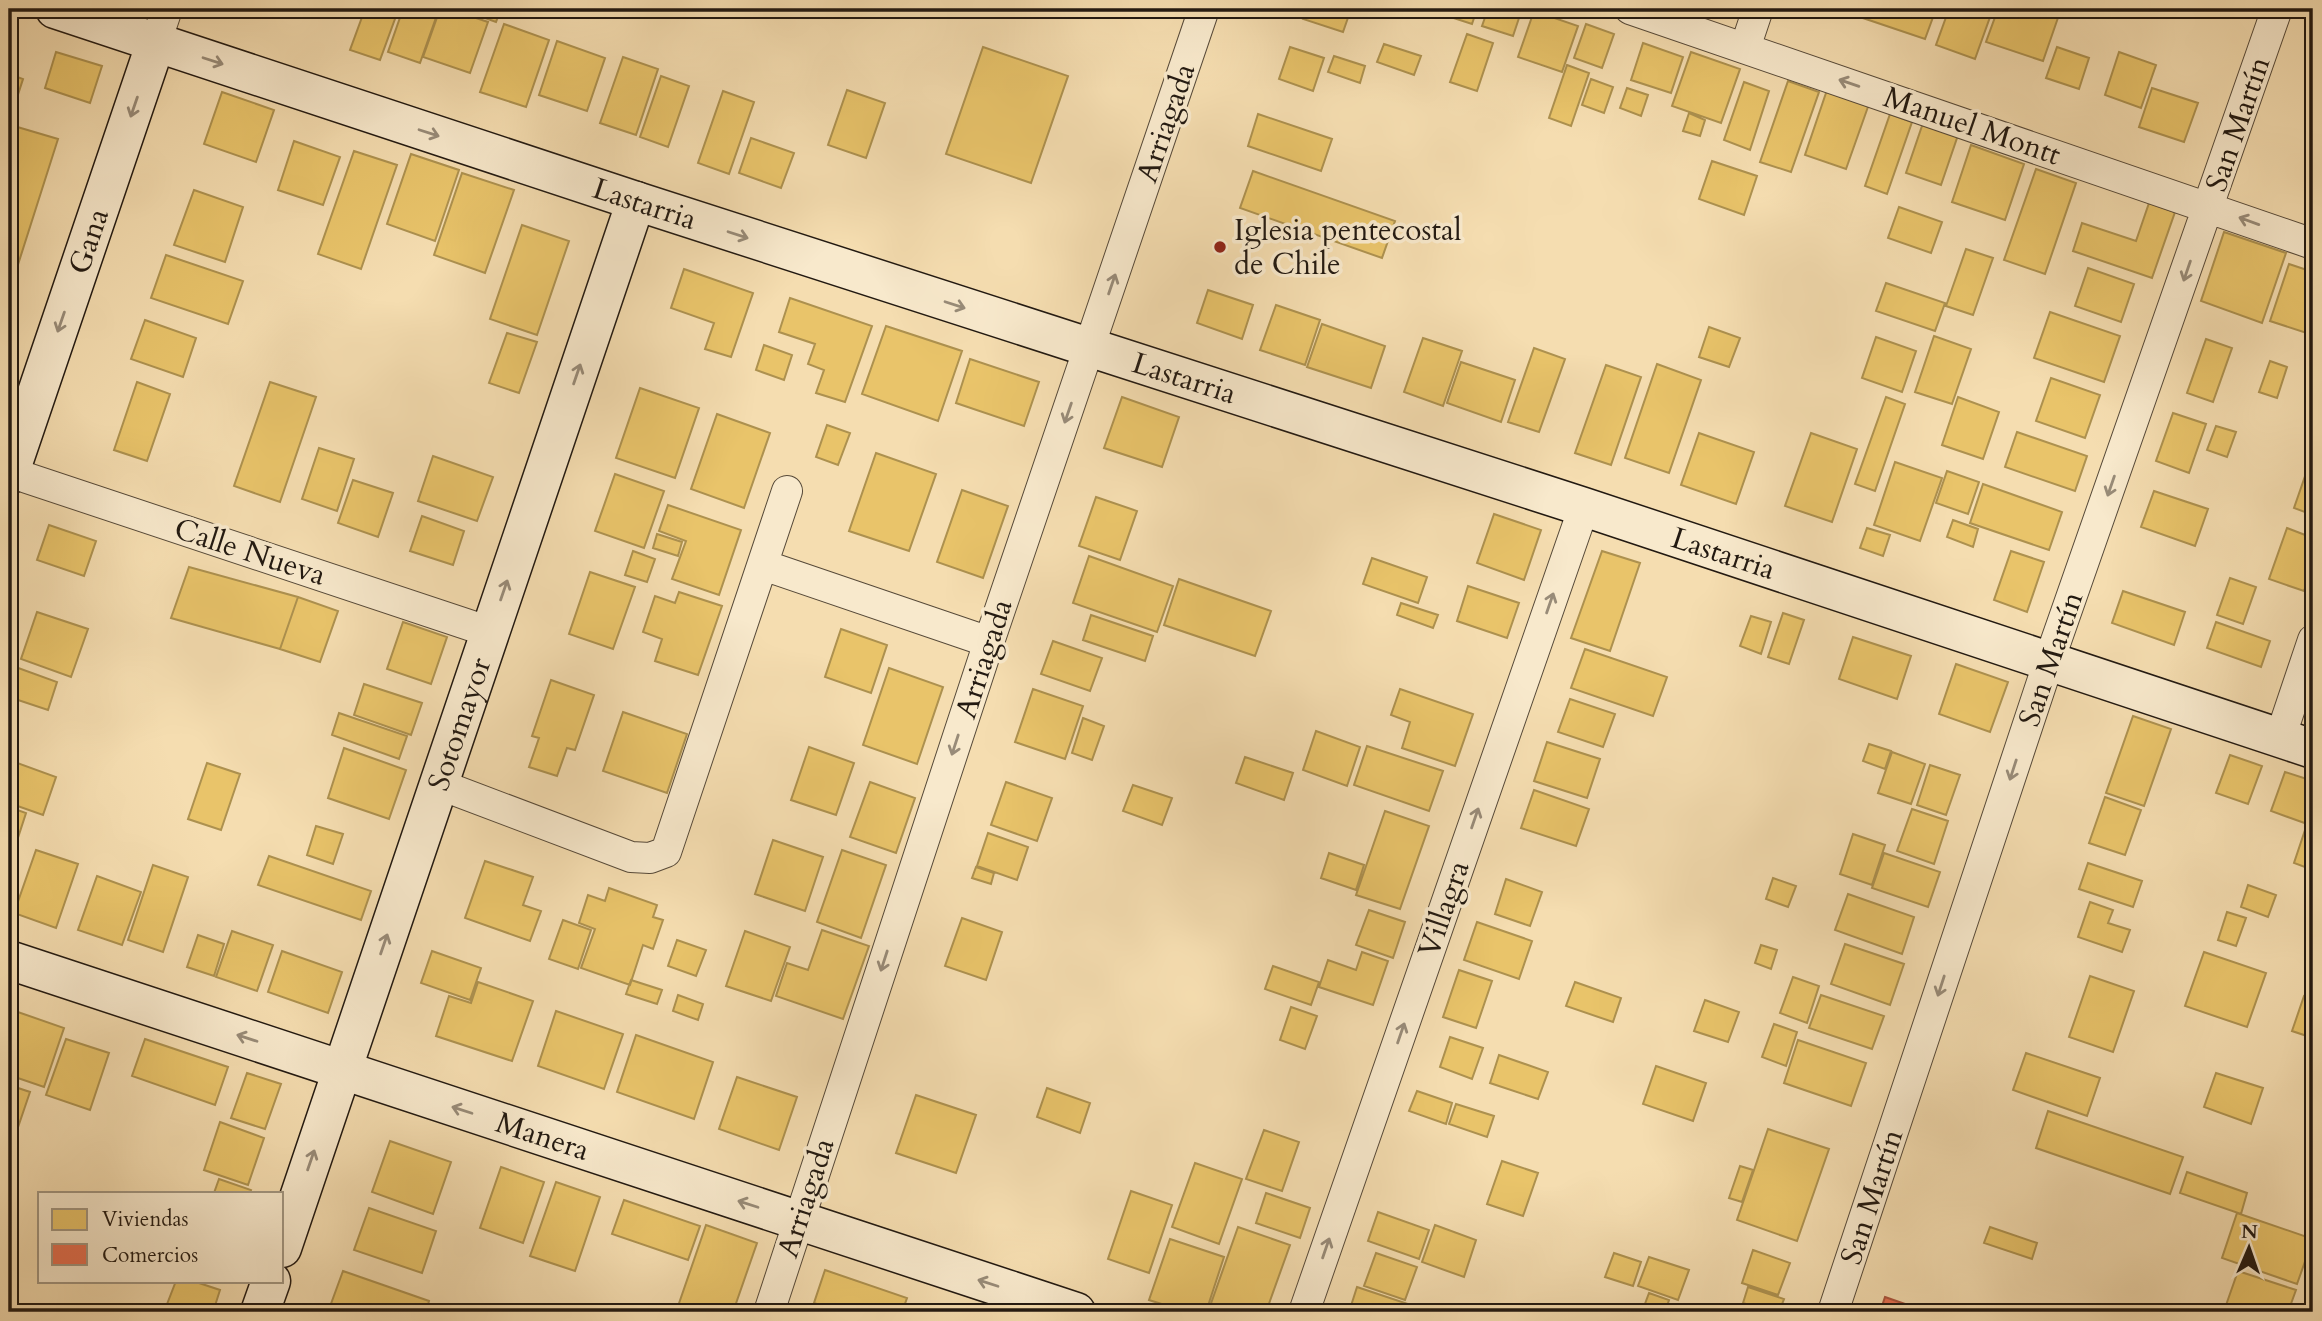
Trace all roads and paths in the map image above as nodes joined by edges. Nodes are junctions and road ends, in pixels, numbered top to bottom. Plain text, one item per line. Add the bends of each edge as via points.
1 (55, 9) edge
2 (1204, 9) edge
3 (1630, 9) edge
4 (1758, 9) edge
5 (2277, 9) edge
6 (161, 26) edge
7 (1745, 48) junction
8 (636, 201) junction
9 (2209, 207) junction
10 (2313, 244) edge
11 (1090, 349) junction
12 (9, 473) edge
13 (787, 491) dead end
14 (1584, 507) junction
15 (763, 565) junction
16 (490, 632) junction
17 (2313, 639) edge
18 (989, 642) junction
19 (2049, 661) junction
20 (2297, 743) edge
21 (438, 784) junction
22 (9, 960) edge
23 (342, 1070) junction
24 (799, 1221) junction
25 (284, 1242) edge
26 (271, 1282) edge
27 (260, 1312) edge
28 (769, 1312) edge
29 (1076, 1312) edge
30 (1304, 1312) edge
31 (1833, 1312) edge

1 - 6 main road, Lastarria
11 -> 2 street, Arriagada
3 - 7 street, Manuel Montt
4 - 7 street
5 - 9 street, San Martín
6 -> 8 main road, Lastarria
6 -> 12 main road, Gana
9 -> 7 street, Manuel Montt
8 -> 11 main road, Lastarria
16 -> 8 main road, Sotomayor
10 -> 9 street, Manuel Montt
9 -> 19 street, San Martín
11 - 14 main road, Lastarria
11 -> 18 street, Arriagada
12 - 16 street, Calle Nueva
13 - 15 street
14 - 19 main road, Lastarria
30 -> 14 street, Villagra
15 - 18 street
15 - 21 street via 666,852 650,858 631,857
16 - 21 main road, Sotomayor
17 - 20 street
18 -> 24 street, Arriagada
19 - 20 main road, Lastarria
19 -> 31 street, San Martín
23 -> 21 main road, Sotomayor
23 -> 22 main road, Manera
24 -> 23 main road, Manera
25 -> 23 main road, Sotomayor
24 - 28 street, Arriagada
29 -> 24 main road, Manera
26 - 27 main road

